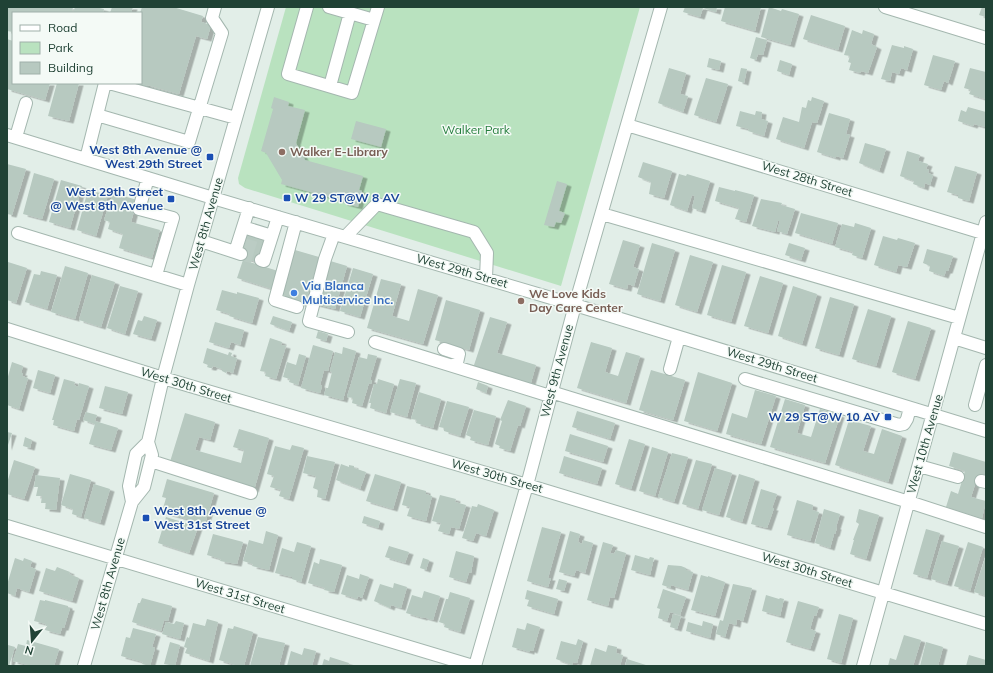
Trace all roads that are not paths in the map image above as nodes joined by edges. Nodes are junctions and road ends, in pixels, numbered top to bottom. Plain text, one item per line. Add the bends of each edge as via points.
1 (215, 7) edge
2 (267, 7) edge
3 (307, 7) edge
4 (329, 7) edge
5 (378, 7) edge
6 (661, 7) edge
7 (889, 8) edge
8 (348, 11) edge
9 (374, 20) junction
10 (986, 38) edge
11 (105, 84) edge
12 (113, 84) edge
13 (330, 86) junction
14 (26, 103) dead end
15 (199, 107) junction
16 (97, 115) junction
17 (236, 118) junction
18 (627, 125) junction
19 (11, 136) edge
20 (86, 159) junction
21 (148, 178) junction
22 (213, 198) junction
23 (249, 208) junction
24 (602, 214) junction
25 (278, 217) junction
26 (296, 222) junction
27 (243, 227) junction
28 (985, 229) edge
29 (18, 233) dead end
30 (340, 235) junction
31 (272, 236) junction
32 (201, 241) junction
33 (264, 254) dead end
34 (156, 275) junction
35 (486, 278) junction
36 (188, 285) junction
37 (575, 305) junction
38 (297, 307) dead end
39 (960, 318) junction
40 (7, 329) edge
41 (348, 332) dead end
42 (679, 336) junction
43 (954, 338) junction
44 (375, 342) dead end
45 (986, 348) edge
46 (444, 349) dead end
47 (986, 365) edge
48 (456, 367) junction
49 (670, 369) dead end
50 (163, 378) junction
51 (745, 379) dead end
52 (842, 386) junction
53 (551, 394) junction
54 (975, 405) dead end
55 (836, 406) junction
56 (910, 408) junction
57 (933, 415) junction
58 (986, 431) edge
59 (148, 442) junction
60 (151, 461) junction
61 (919, 466) junction
62 (958, 477) dead end
63 (527, 485) junction
64 (251, 493) dead end
65 (132, 502) junction
66 (909, 502) junction
67 (7, 526) edge
68 (986, 527) edge
69 (115, 559) junction
70 (883, 593) junction
71 (986, 624) edge
72 (84, 666) edge
73 (474, 666) edge
74 (863, 666) edge

1 - 15 street via 212,18 222,33
2 - 17 street, West 8th Avenue
3 - 13 street via 288,74
4 - 8 street
5 - 9 street
6 - 18 street, West 9th Avenue
7 - 10 street
8 - 9 street
8 - 13 street
9 - 13 street via 352,93
11 - 16 street
12 - 15 street
14 - 19 street
15 - 16 street via 188,142
15 - 17 street
16 - 20 street
17 - 22 street, West 8th Avenue
18 - 24 street, West 9th Avenue
18 - 28 street, West 28th Street
19 - 20 street, West 29th Street
20 - 21 street, West 29th Street
21 - 22 street, West 29th Street
21 - 34 street via 140,209 172,218
22 - 23 street, West 29th Street
22 - 32 street, West 8th Avenue
23 - 25 street, West 29th Street
23 - 27 street
24 - 37 street, West 9th Avenue
24 - 39 street
25 - 26 street, West 29th Street
25 - 31 street
26 - 30 street, West 29th Street
26 - 38 street via 275,300
27 - 31 street
27 - 32 street via 240,248
28 - 39 street, West 10th Avenue
29 - 34 street
30 - 35 street, West 29th Street
30 - 35 street via 377,204 474,232 487,253
30 - 41 street via 325,259 309,321
31 - 33 street
32 - 36 street, West 8th Avenue
34 - 36 street
35 - 37 street, West 29th Street
36 - 50 street, West 8th Avenue
37 - 42 street, West 29th Street
37 - 53 street, West 9th Avenue
39 - 43 street, West 10th Avenue
40 - 50 street, West 30th Street
42 - 49 street
42 - 52 street, West 29th Street
43 - 45 street
43 - 57 street, West 10th Avenue
44 - 48 street
46 - 48 street via 459,354
47 - 54 street
48 - 53 street
50 - 59 street, West 8th Avenue
50 - 63 street, West 30th Street
51 - 55 street
52 - 55 street
52 - 56 street, West 29th Street
53 - 63 street, West 9th Avenue
53 - 66 street
55 - 56 street via 899,426 904,424
56 - 57 street, West 29th Street
57 - 58 street, West 29th Street
57 - 61 street, West 10th Avenue
59 - 60 street, West 8th Avenue
59 - 65 street, West 8th Avenue via 136,454 129,486
60 - 64 street
60 - 65 street, West 8th Avenue via 144,487
61 - 62 street
61 - 66 street, West 10th Avenue
63 - 70 street, West 30th Street
63 - 73 street, West 9th Avenue
65 - 69 street, West 8th Avenue
66 - 68 street
66 - 70 street, West 10th Avenue
67 - 69 street, West 31st Street
69 - 72 street, West 8th Avenue
69 - 73 street, West 31st Street
70 - 71 street, West 30th Street
70 - 74 street, West 10th Avenue

